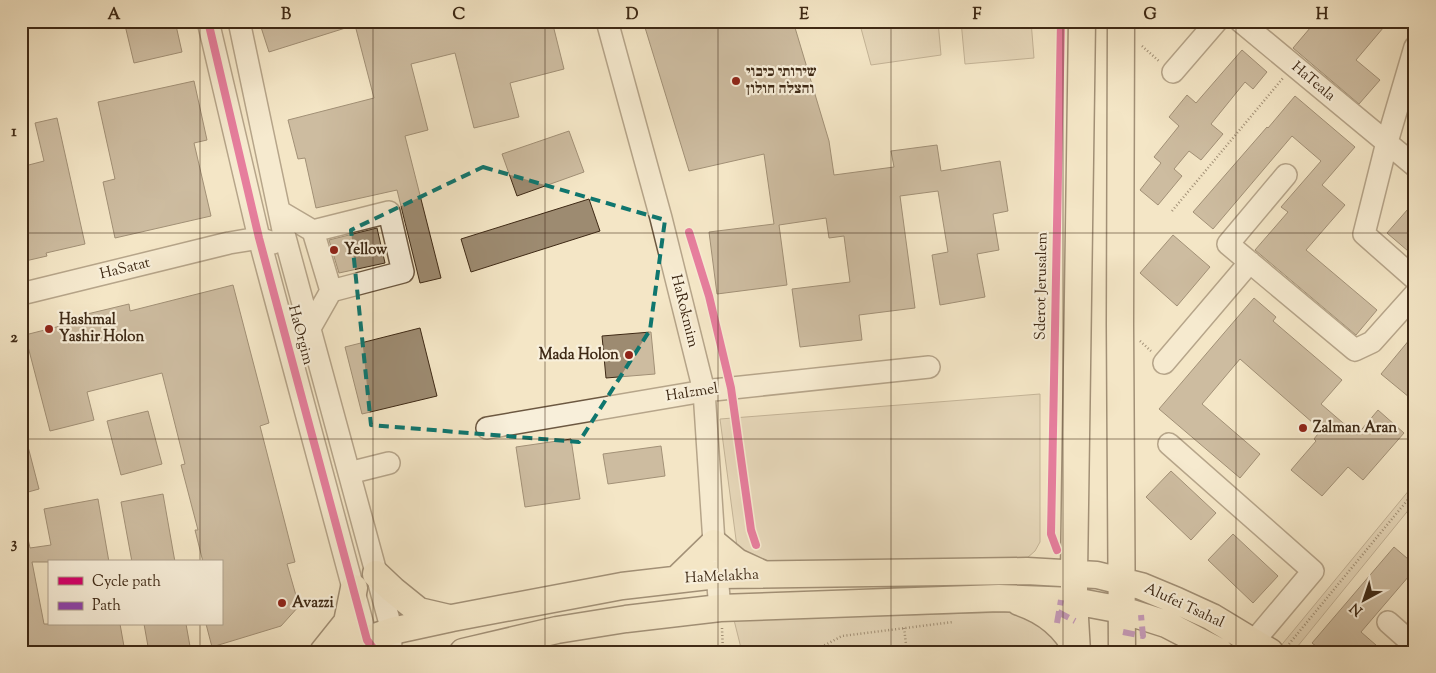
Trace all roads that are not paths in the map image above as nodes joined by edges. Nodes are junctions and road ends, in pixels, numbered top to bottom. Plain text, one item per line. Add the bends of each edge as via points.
1 (208, 21) edge
2 (239, 21) edge
3 (606, 21) edge
4 (1082, 21) edge
5 (1217, 21) edge
6 (1240, 21) edge
7 (1121, 25) edge
8 (1415, 47) edge
9 (1173, 72) road end
10 (1387, 142) junction
11 (1415, 166) edge
12 (1286, 175) dead end
13 (279, 210) junction
14 (313, 230) junction
15 (262, 246) junction
16 (291, 260) junction
17 (1250, 262) junction
18 (1415, 279) edge
19 (331, 291) junction
20 (21, 294) edge
21 (1415, 294) edge
22 (310, 328) junction
23 (1164, 363) road end
24 (929, 367) dead end
25 (704, 391) junction
26 (487, 428) dead end
27 (1169, 444) dead end
28 (389, 463) dead end
29 (349, 473) junction
30 (1074, 514) junction
31 (714, 543) junction
32 (1027, 571) junction
33 (376, 574) junction
34 (1074, 574) junction
35 (717, 575) junction
36 (764, 575) junction
37 (677, 579) junction
38 (1121, 580) junction
39 (354, 588) junction
40 (999, 598) junction
41 (1074, 601) junction
42 (720, 608) junction
43 (1122, 610) junction
44 (452, 618) junction
45 (1388, 622) dead end
46 (391, 642) edge
47 (372, 646) edge
48 (1271, 646) edge
49 (1415, 646) edge
50 (323, 652) edge
51 (330, 652) edge
52 (462, 652) edge
53 (1077, 652) edge
54 (1122, 652) edge
55 (1220, 652) edge

1 - 15 street, HaOrgim
2 - 13 street, HaOrgim
3 - 25 street, HaRokmim via 661,218
4 - 30 main road
5 - 9 street
6 - 10 street, HaTeala
7 - 38 main road
8 - 10 street
10 - 11 street, HaTeala
10 - 18 street via 1364,234
12 - 17 street via 1228,244
13 - 14 street
13 - 16 street, HaOrgim
14 - 19 street
14 - 19 street via 388,212 403,272
15 - 16 street via 271,241
15 - 20 street, HaSatat via 229,243
15 - 39 street, HaOrgim
16 - 22 street, HaOrgim
17 - 21 street via 1355,350 1372,342
17 - 23 street
19 - 22 street
22 - 29 street, HaOrgim
24 - 25 street, HaIzmel
25 - 26 street, HaIzmel
25 - 31 street, HaRokmim
27 - 48 street via 1313,571
28 - 29 street
29 - 33 street, HaOrgim
30 - 32 main road via 1061,545 1049,559
30 - 34 main road
31 - 35 street, HaRokmim
31 - 36 main road via 737,562
31 - 37 main road
32 - 34 main road, HaMelakha
32 - 36 main road, HaMelakha
33 - 44 main road via 419,611
33 - 46 street, HaOrgim
34 - 38 main road, HaMelakha
34 - 41 main road
35 - 36 main road, HaMelakha
35 - 37 main road, HaMelakha
35 - 42 street, HaRokmim
37 - 44 main road, HaMelakha
38 - 43 main road
38 - 48 main road, Alufei Tsahal via 1177,601
39 - 47 street, HaOrgim
39 - 50 main road via 347,622
40 - 41 main road, HaMelakha
40 - 42 main road, HaMelakha
40 - 53 main road via 1047,614 1064,629
41 - 43 main road, HaMelakha
41 - 53 main road
42 - 52 main road, HaMelakha via 556,630
43 - 54 main road
43 - 55 main road, Alufei Tsahal via 1166,624
44 - 46 main road, HaMelakha
45 - 49 street
46 - 47 main road, HaMelakha
47 - 51 main road, HaMelakha

